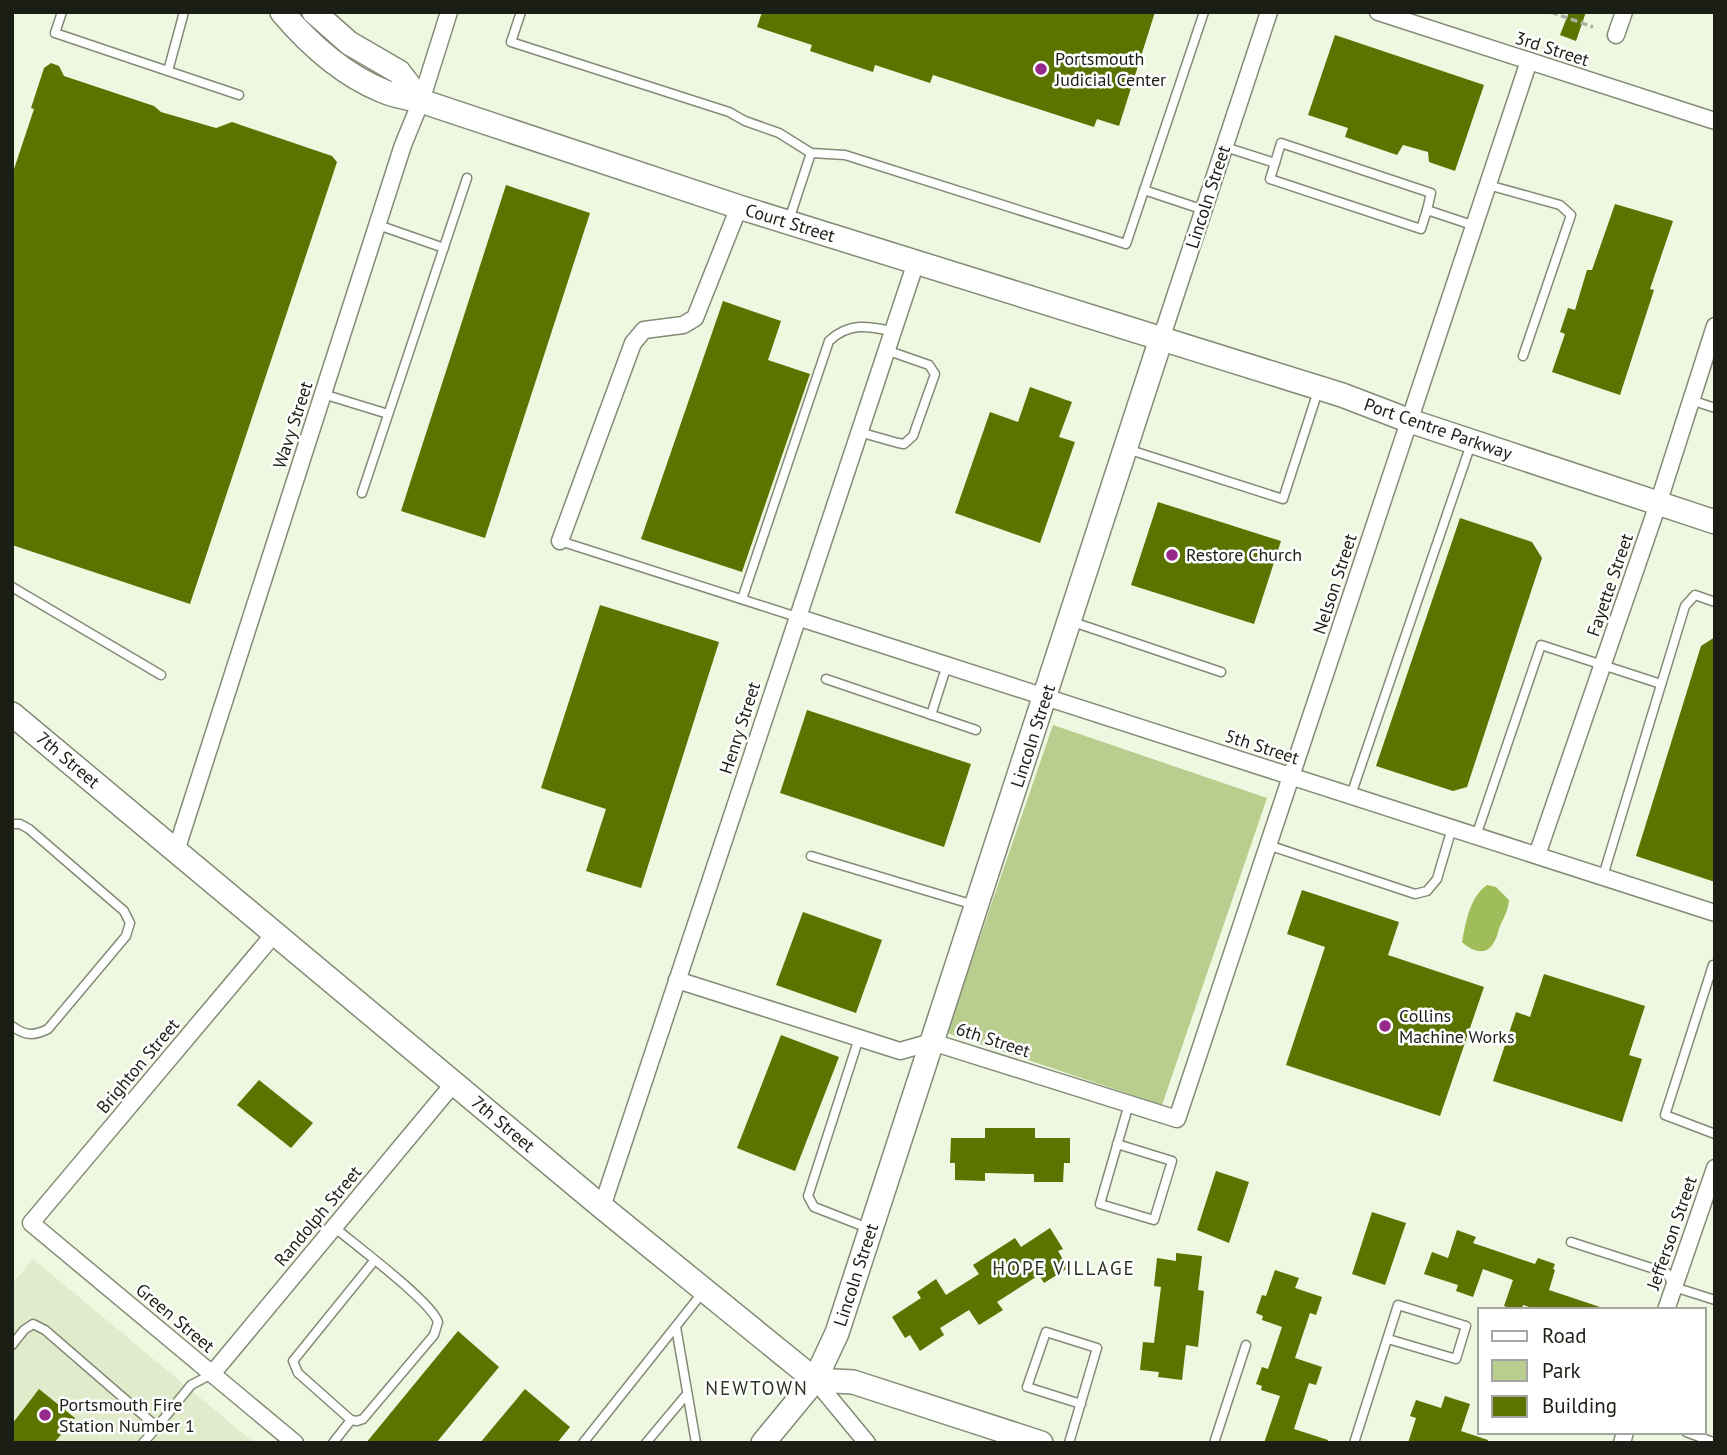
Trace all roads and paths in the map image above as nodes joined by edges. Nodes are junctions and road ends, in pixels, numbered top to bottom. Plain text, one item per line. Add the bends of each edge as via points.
1 (62, 12) edge
2 (184, 12) edge
3 (282, 12) edge
4 (314, 12) edge
5 (449, 12) edge
6 (521, 12) edge
7 (1203, 12) edge
8 (1269, 12) edge
9 (1378, 12) edge
10 (1550, 12) edge
11 (1625, 12) edge
12 (1593, 27) dead end
13 (1616, 35) dead end
14 (1529, 61) junction
15 (168, 71) junction
16 (239, 95) dead end
17 (421, 101) junction
18 (1715, 121) edge
19 (1225, 147) junction
20 (811, 153) junction
21 (1275, 163) junction
22 (467, 178) dead end
23 (1489, 185) junction
24 (1144, 190) junction
25 (739, 207) junction
26 (1204, 210) junction
27 (1427, 210) junction
28 (788, 222) junction
29 (378, 225) junction
30 (1475, 226) junction
31 (444, 248) junction
32 (916, 262) junction
33 (1715, 326) edge
34 (892, 331) junction
35 (1161, 339) junction
36 (886, 350) junction
37 (1523, 356) dead end
38 (1319, 388) junction
39 (323, 394) junction
40 (1691, 400) junction
41 (1715, 408) edge
42 (388, 414) junction
43 (1410, 421) junction
44 (859, 432) junction
45 (1471, 442) junction
46 (1126, 449) junction
47 (362, 493) dead end
48 (1658, 504) junction
49 (1715, 522) edge
50 (560, 541) joint
51 (12, 587) edge
52 (742, 600) junction
53 (1715, 602) edge
54 (797, 617) junction
55 (1070, 621) junction
56 (947, 665) junction
57 (1603, 665) junction
58 (1222, 672) dead end
59 (161, 676) dead end
60 (826, 679) dead end
61 (1661, 684) junction
62 (1046, 697) junction
63 (12, 714) edge
64 (931, 715) junction
65 (976, 730) dead end
66 (1291, 776) junction
67 (1351, 795) junction
68 (12, 824) edge
69 (1452, 828) junction
70 (1476, 836) junction
71 (1268, 845) junction
72 (176, 851) junction
73 (1536, 855) junction
74 (811, 856) dead end
75 (1602, 876) junction
76 (977, 906) junction
77 (1715, 912) edge
78 (275, 933) junction
79 (1713, 965) dead end
80 (677, 980) junction
81 (12, 1026) edge
82 (859, 1038) junction
83 (932, 1042) junction
84 (454, 1083) junction
85 (1129, 1104) junction
86 (1177, 1119) joint
87 (1715, 1134) edge
88 (1117, 1144) junction
89 (1715, 1168) edge
90 (602, 1207) junction
91 (31, 1223) joint
92 (334, 1227) junction
93 (871, 1229) junction
94 (1571, 1242) dead end
95 (374, 1261) junction
96 (1674, 1287) junction
97 (705, 1290) junction
98 (1715, 1300) edge
99 (1667, 1308) edge
100 (676, 1327) junction
101 (1388, 1339) junction
102 (12, 1345) edge
103 (1247, 1345) dead end
104 (212, 1374) junction
105 (815, 1380) junction
106 (687, 1394) junction
107 (1081, 1404) junction
108 (351, 1420) junction
109 (156, 1427) junction
110 (1691, 1434) edge
111 (1713, 1442) edge
112 (142, 1443) edge
113 (295, 1443) edge
114 (332, 1443) edge
115 (583, 1443) edge
116 (646, 1443) edge
117 (696, 1443) edge
118 (762, 1443) edge
119 (867, 1443) edge
120 (1041, 1443) edge
121 (1069, 1443) edge
122 (1214, 1443) edge
123 (1354, 1443) edge

1 - 15 lane via 55,33
2 - 15 lane
3 - 17 street, Court Street via 303,37 345,69 383,91
4 - 17 street via 349,43 399,72
5 - 17 street, Wavy Street
6 - 20 lane via 511,42 729,112 779,133
7 - 24 lane
8 - 19 street, Lincoln Street
9 - 14 street, 3rd Street
10 - 12 path
11 - 13 street
14 - 18 street, 3rd Street
14 - 23 street, Nelson Street
15 - 16 lane
17 - 25 street, Court Street
17 - 29 street, Wavy Street
19 - 21 lane
19 - 26 street, Lincoln Street
20 - 24 lane via 845,155 1126,244
20 - 28 lane
21 - 27 lane via 1270,179 1421,229
21 - 27 lane via 1281,143 1431,193
22 - 31 lane
23 - 30 street, Nelson Street
23 - 37 lane via 1560,205 1571,215
24 - 26 lane
25 - 28 street, Court Street
25 - 50 street via 695,318 683,325 643,330 633,344
26 - 35 street, Lincoln Street
27 - 30 lane
28 - 32 street, Court Street
29 - 31 lane
29 - 39 street, Wavy Street
30 - 43 street, Nelson Street
31 - 42 lane
32 - 34 street, Henry Street
32 - 35 street, Court Street
33 - 40 street, Fayette Street
34 - 36 street, Henry Street
34 - 52 lane via 863,325 848,328 829,341
35 - 38 street, Port Centre Parkway
35 - 46 street, Lincoln Street
36 - 44 street, Henry Street
36 - 44 lane via 929,365 935,374 913,436 904,444
38 - 43 street, Port Centre Parkway
38 - 46 lane via 1283,499
39 - 42 lane
39 - 72 street, Wavy Street
40 - 41 lane
40 - 48 street, Fayette Street
42 - 47 lane
43 - 45 street, Port Centre Parkway
43 - 66 street, Nelson Street
44 - 54 street, Henry Street
45 - 48 street, Port Centre Parkway
45 - 67 lane
46 - 55 street, Lincoln Street
48 - 49 street, Port Centre Parkway
48 - 57 street, Fayette Street
50 - 52 lane
51 - 59 lane
52 - 54 lane
53 - 61 lane via 1695,595 1685,606
54 - 56 street, 5th Street
54 - 80 street, Henry Street
55 - 58 lane
55 - 62 street, Lincoln Street
56 - 62 street, 5th Street
56 - 64 lane
57 - 61 lane
57 - 70 lane via 1541,645
57 - 73 street, Fayette Street
60 - 64 lane
61 - 75 lane
62 - 66 street, 5th Street
62 - 76 street, Lincoln Street
63 - 72 street, 7th Street
64 - 65 lane
66 - 67 street, 5th Street
66 - 71 street, Nelson Street
67 - 69 street, 5th Street
68 - 81 lane via 29,829 124,911 130,923 126,936 48,1030 26,1034
69 - 70 street, 5th Street
69 - 71 lane via 1437,879 1427,891 1415,894
70 - 73 street, 5th Street
71 - 86 street, Nelson Street
72 - 78 street, 7th Street
73 - 75 street, 5th Street
74 - 76 lane
75 - 77 street, 5th Street
76 - 83 street, Lincoln Street
78 - 84 street, 7th Street
78 - 91 street, Brighton Street
79 - 87 lane via 1665,1115
80 - 82 street, 6th Street
80 - 90 street, Henry Street
82 - 83 street, 6th Street via 900,1051
82 - 93 lane via 808,1196 814,1207
83 - 85 street, 6th Street
83 - 93 street, Lincoln Street
84 - 90 street, 7th Street
84 - 92 street, Randolph Street
85 - 86 street, 6th Street
85 - 88 lane
88 - 88 lane via 1100,1204 1154,1220 1171,1161
89 - 96 street, Jefferson Street
90 - 97 street, 7th Street
91 - 104 street, Green Street
92 - 95 lane
92 - 104 street, Randolph Street
93 - 105 street, Lincoln Street
94 - 96 lane via 1667,1273
95 - 108 lane via 293,1361 298,1373
95 - 108 lane via 431,1308 438,1322 434,1335 363,1419
96 - 98 lane
96 - 99 street, Jefferson Street
97 - 100 lane
97 - 105 street, 7th Street
100 - 106 lane
100 - 115 lane
101 - 101 lane via 1398,1305 1466,1326 1456,1359
101 - 123 lane
102 - 109 lane via 33,1324 45,1330
103 - 122 lane
104 - 109 lane via 191,1385
104 - 113 street, Green Street
105 - 118 street, Lincoln Street
105 - 119 street
105 - 120 street via 853,1382
106 - 116 lane
106 - 117 lane
107 - 107 lane via 1097,1348 1046,1332 1027,1387
107 - 121 lane
108 - 114 lane
109 - 112 lane
110 - 111 lane

